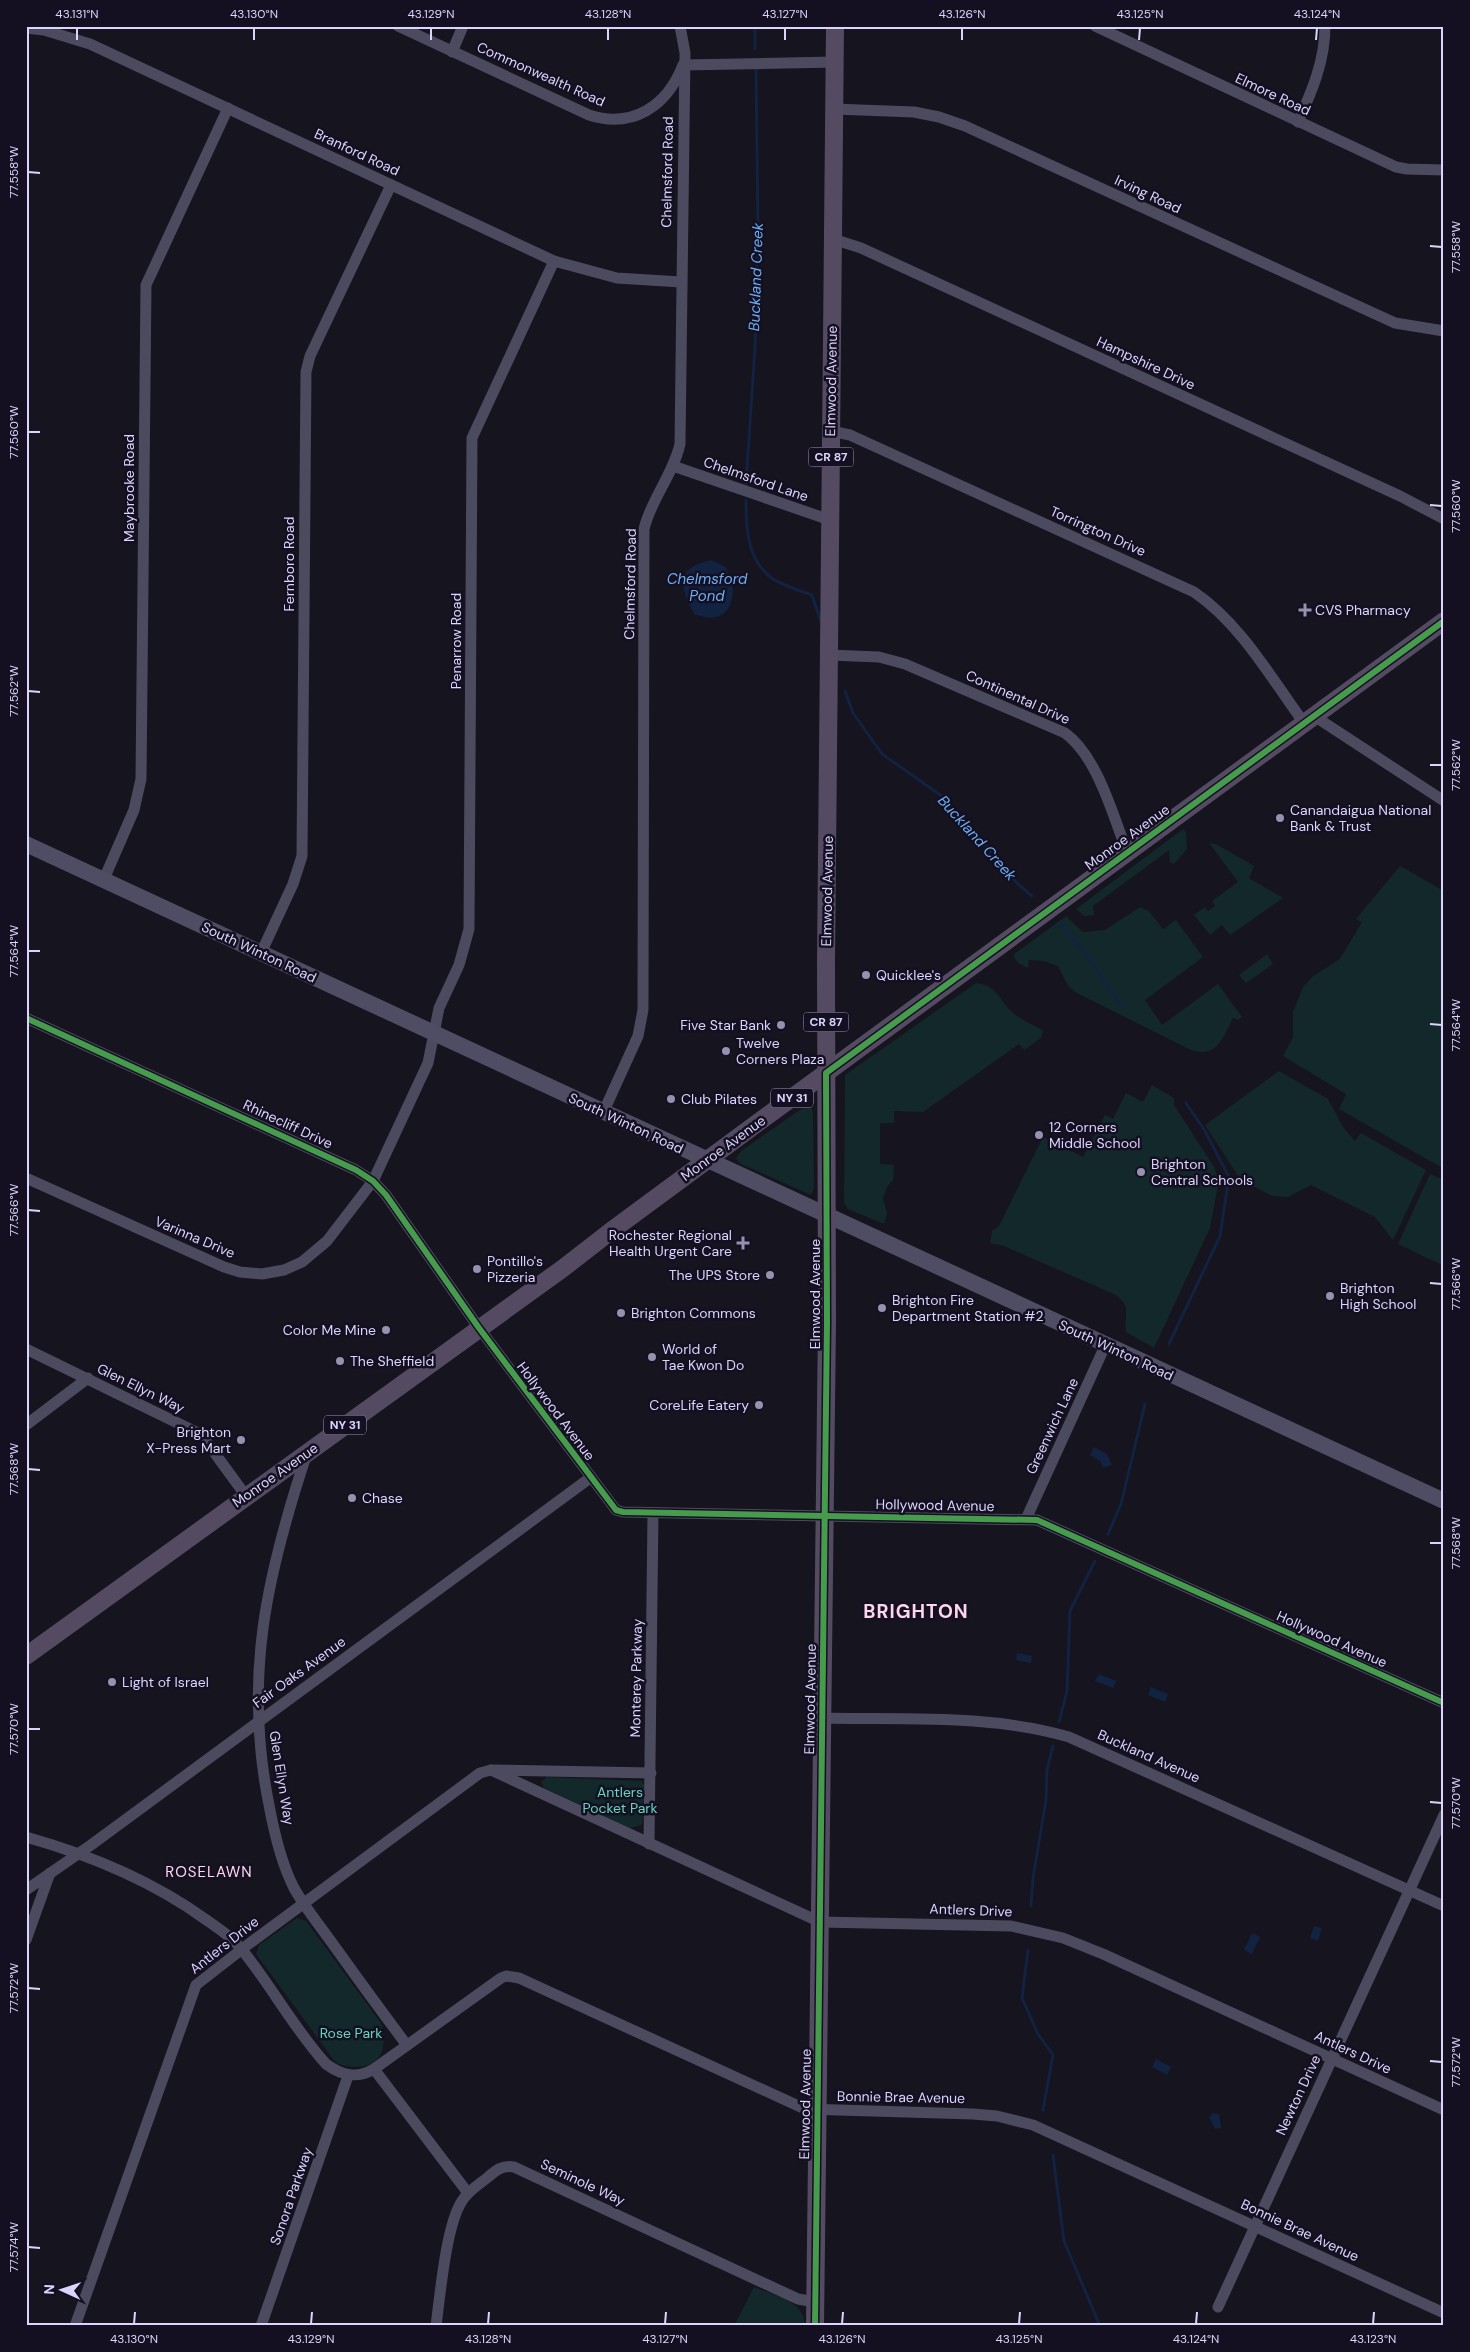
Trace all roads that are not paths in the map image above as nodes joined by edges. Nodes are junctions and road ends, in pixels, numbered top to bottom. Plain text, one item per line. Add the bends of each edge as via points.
1 (398, 26) edge
2 (463, 26) edge
3 (680, 26) edge
4 (835, 26) edge
5 (1095, 26) edge
6 (1325, 26) edge
7 (26, 28) edge
8 (452, 52) junction
9 (834, 62) junction
10 (683, 65) junction
11 (228, 108) junction
12 (834, 109) junction
13 (1298, 122) junction
14 (1444, 170) edge
15 (391, 184) junction
16 (833, 239) junction
17 (554, 260) junction
18 (681, 282) junction
19 (1444, 332) edge
20 (831, 431) junction
21 (673, 466) junction
22 (1444, 519) edge
23 (830, 520) junction
24 (1444, 621) edge
25 (829, 655) junction
26 (1309, 719) junction
27 (1444, 801) edge
28 (26, 844) edge
29 (1127, 852) junction
30 (104, 880) junction
31 (261, 953) junction
32 (26, 1018) edge
33 (434, 1034) junction
34 (826, 1073) junction
35 (603, 1113) junction
36 (707, 1160) junction
37 (26, 1178) edge
38 (373, 1181) junction
39 (828, 1216) junction
40 (479, 1328) junction
41 (1106, 1346) junction
42 (26, 1349) edge
43 (88, 1378) junction
44 (26, 1425) edge
45 (307, 1453) junction
46 (590, 1478) junction
47 (246, 1496) junction
48 (1444, 1501) edge
49 (653, 1513) junction
50 (824, 1515) junction
51 (1026, 1519) junction
52 (26, 1656) edge
53 (1444, 1703) edge
54 (822, 1718) junction
55 (258, 1721) junction
56 (491, 1770) junction
57 (651, 1773) junction
58 (1444, 1815) edge
59 (26, 1837) edge
60 (649, 1844) junction
61 (79, 1853) junction
62 (50, 1873) junction
63 (26, 1890) edge
64 (1409, 1890) junction
65 (304, 1904) junction
66 (1444, 1906) edge
67 (820, 1922) junction
68 (26, 1940) edge
69 (242, 1949) junction
70 (406, 2044) junction
71 (1332, 2059) junction
72 (374, 2069) junction
73 (348, 2076) junction
74 (818, 2110) junction
75 (1444, 2110) edge
76 (468, 2193) junction
77 (1254, 2226) junction
78 (816, 2302) junction
79 (1218, 2307) dead end
80 (1444, 2313) edge
81 (75, 2326) edge
82 (261, 2326) edge
83 (436, 2326) edge
84 (815, 2326) edge

1 - 8 street, Commonwealth Road
2 - 8 street
3 - 10 street, Chelmsford Road via 684,42
4 - 9 main road, Elmwood Avenue / CR 87
5 - 13 street, Elmore Road
6 - 13 street via 1318,74
7 - 11 street, Branford Road via 90,44
8 - 10 street, Commonwealth Road via 589,115 609,119 638,115 659,103 673,88
9 - 10 street
9 - 12 main road, Elmwood Avenue / CR 87
10 - 18 street, Chelmsford Road
11 - 15 street, Branford Road
11 - 30 street, Maybrooke Road via 146,285 141,779 134,810
12 - 16 main road, Elmwood Avenue / CR 87
12 - 19 street, Irving Road via 914,112 965,126 1395,323
13 - 14 street, Elmore Road via 1401,169
15 - 17 street, Branford Road
15 - 31 street, Fernboro Road via 310,356 306,372 302,856 295,879
16 - 20 main road, Elmwood Avenue / CR 87
16 - 22 street, Hampshire Drive via 861,248 1407,499
17 - 18 street, Branford Road via 617,278
17 - 33 street, Penarrow Road via 472,438 469,919 465,947 439,1008
18 - 21 street, Chelmsford Road via 680,434
20 - 23 main road, Elmwood Avenue / CR 87
20 - 26 street, Torrington Drive via 850,435 1194,592 1211,603 1232,624
21 - 23 street, Chelmsford Lane
21 - 35 street, Chelmsford Road via 647,516 644,529 644,1010 638,1036
23 - 25 main road, Elmwood Avenue / CR 87
24 - 26 main road, Monroe Avenue / NY 31
25 - 29 street, Continental Drive via 872,657 905,664 1065,733 1089,760
25 - 34 main road, Elmwood Avenue / CR 87
26 - 27 street
26 - 29 main road, Monroe Avenue / NY 31
28 - 30 main road, South Winton Road
29 - 34 main road, Monroe Avenue / NY 31
30 - 31 main road, South Winton Road
31 - 33 main road, South Winton Road
32 - 38 street, Rhinecliff Drive via 356,1170
33 - 35 main road, South Winton Road
33 - 38 street, Varinna Drive via 428,1063
34 - 36 main road, Monroe Avenue / NY 31
34 - 39 main road, Elmwood Avenue / CR 87
35 - 36 main road, South Winton Road
36 - 39 main road, South Winton Road
36 - 40 main road, Monroe Avenue / NY 31
37 - 38 street, Varinna Drive via 224,1268 252,1274 284,1270 314,1254
38 - 40 street, Rhinecliff Drive
39 - 41 main road, South Winton Road
39 - 50 main road, Elmwood Avenue / CR 87
40 - 45 main road, Monroe Avenue / NY 31
40 - 46 street, Hollywood Avenue
41 - 48 main road, South Winton Road
41 - 51 street, Greenwich Lane
42 - 43 street, Glen Ellyn Way
43 - 44 street
43 - 47 street, Glen Ellyn Way via 203,1437
45 - 47 main road, Monroe Avenue / NY 31
45 - 55 street, Glen Ellyn Way via 279,1543 268,1593 260,1650
46 - 49 street, Hollywood Avenue via 616,1510
46 - 55 street, Fair Oaks Avenue
47 - 52 main road, Monroe Avenue / NY 31
49 - 50 street, Hollywood Avenue
49 - 57 street, Monterey Parkway
50 - 51 street, Hollywood Avenue
50 - 54 main road, Elmwood Avenue / CR 87
51 - 53 street, Hollywood Avenue via 1056,1528
54 - 64 street, Buckland Avenue via 986,1722 1029,1726 1069,1737
54 - 67 main road, Elmwood Avenue / CR 87
55 - 61 street, Fair Oaks Avenue
55 - 65 street, Glen Ellyn Way via 271,1816 285,1866
56 - 57 street, Antlers Drive
56 - 60 street, Antlers Drive
56 - 65 street, Antlers Drive via 480,1773
57 - 60 street, Monterey Parkway
58 - 64 street, Newton Drive
59 - 61 street
60 - 67 street, Antlers Drive
61 - 62 street, Fair Oaks Avenue
61 - 69 street via 140,1879 190,1907
62 - 63 street, Fair Oaks Avenue
62 - 68 street
64 - 66 street, Buckland Avenue
64 - 71 street, Newton Drive
65 - 69 street, Antlers Drive
65 - 70 street, Glen Ellyn Way
67 - 71 street, Antlers Drive via 994,1925 1037,1931 1104,1954
67 - 74 main road, Elmwood Avenue / CR 87
69 - 73 street via 318,2056 335,2071
69 - 81 street, Antlers Drive via 193,1990
70 - 72 street, Bonnie Brae Avenue
70 - 74 street, Bonnie Brae Avenue via 501,1978 512,1976 805,2109
71 - 75 street, Antlers Drive
71 - 77 street, Newton Drive
72 - 73 street
72 - 76 street
73 - 82 street, Sonora Parkway
74 - 77 street, Bonnie Brae Avenue via 973,2114 1016,2120 1051,2131
74 - 78 main road, Elmwood Avenue / CR 87
76 - 78 street, Seminole Way via 498,2169 514,2166 798,2298
76 - 83 street, Seminole Way via 460,2203 453,2223
77 - 79 street, Newton Drive
77 - 80 street, Bonnie Brae Avenue
78 - 84 main road, Elmwood Avenue / CR 87

